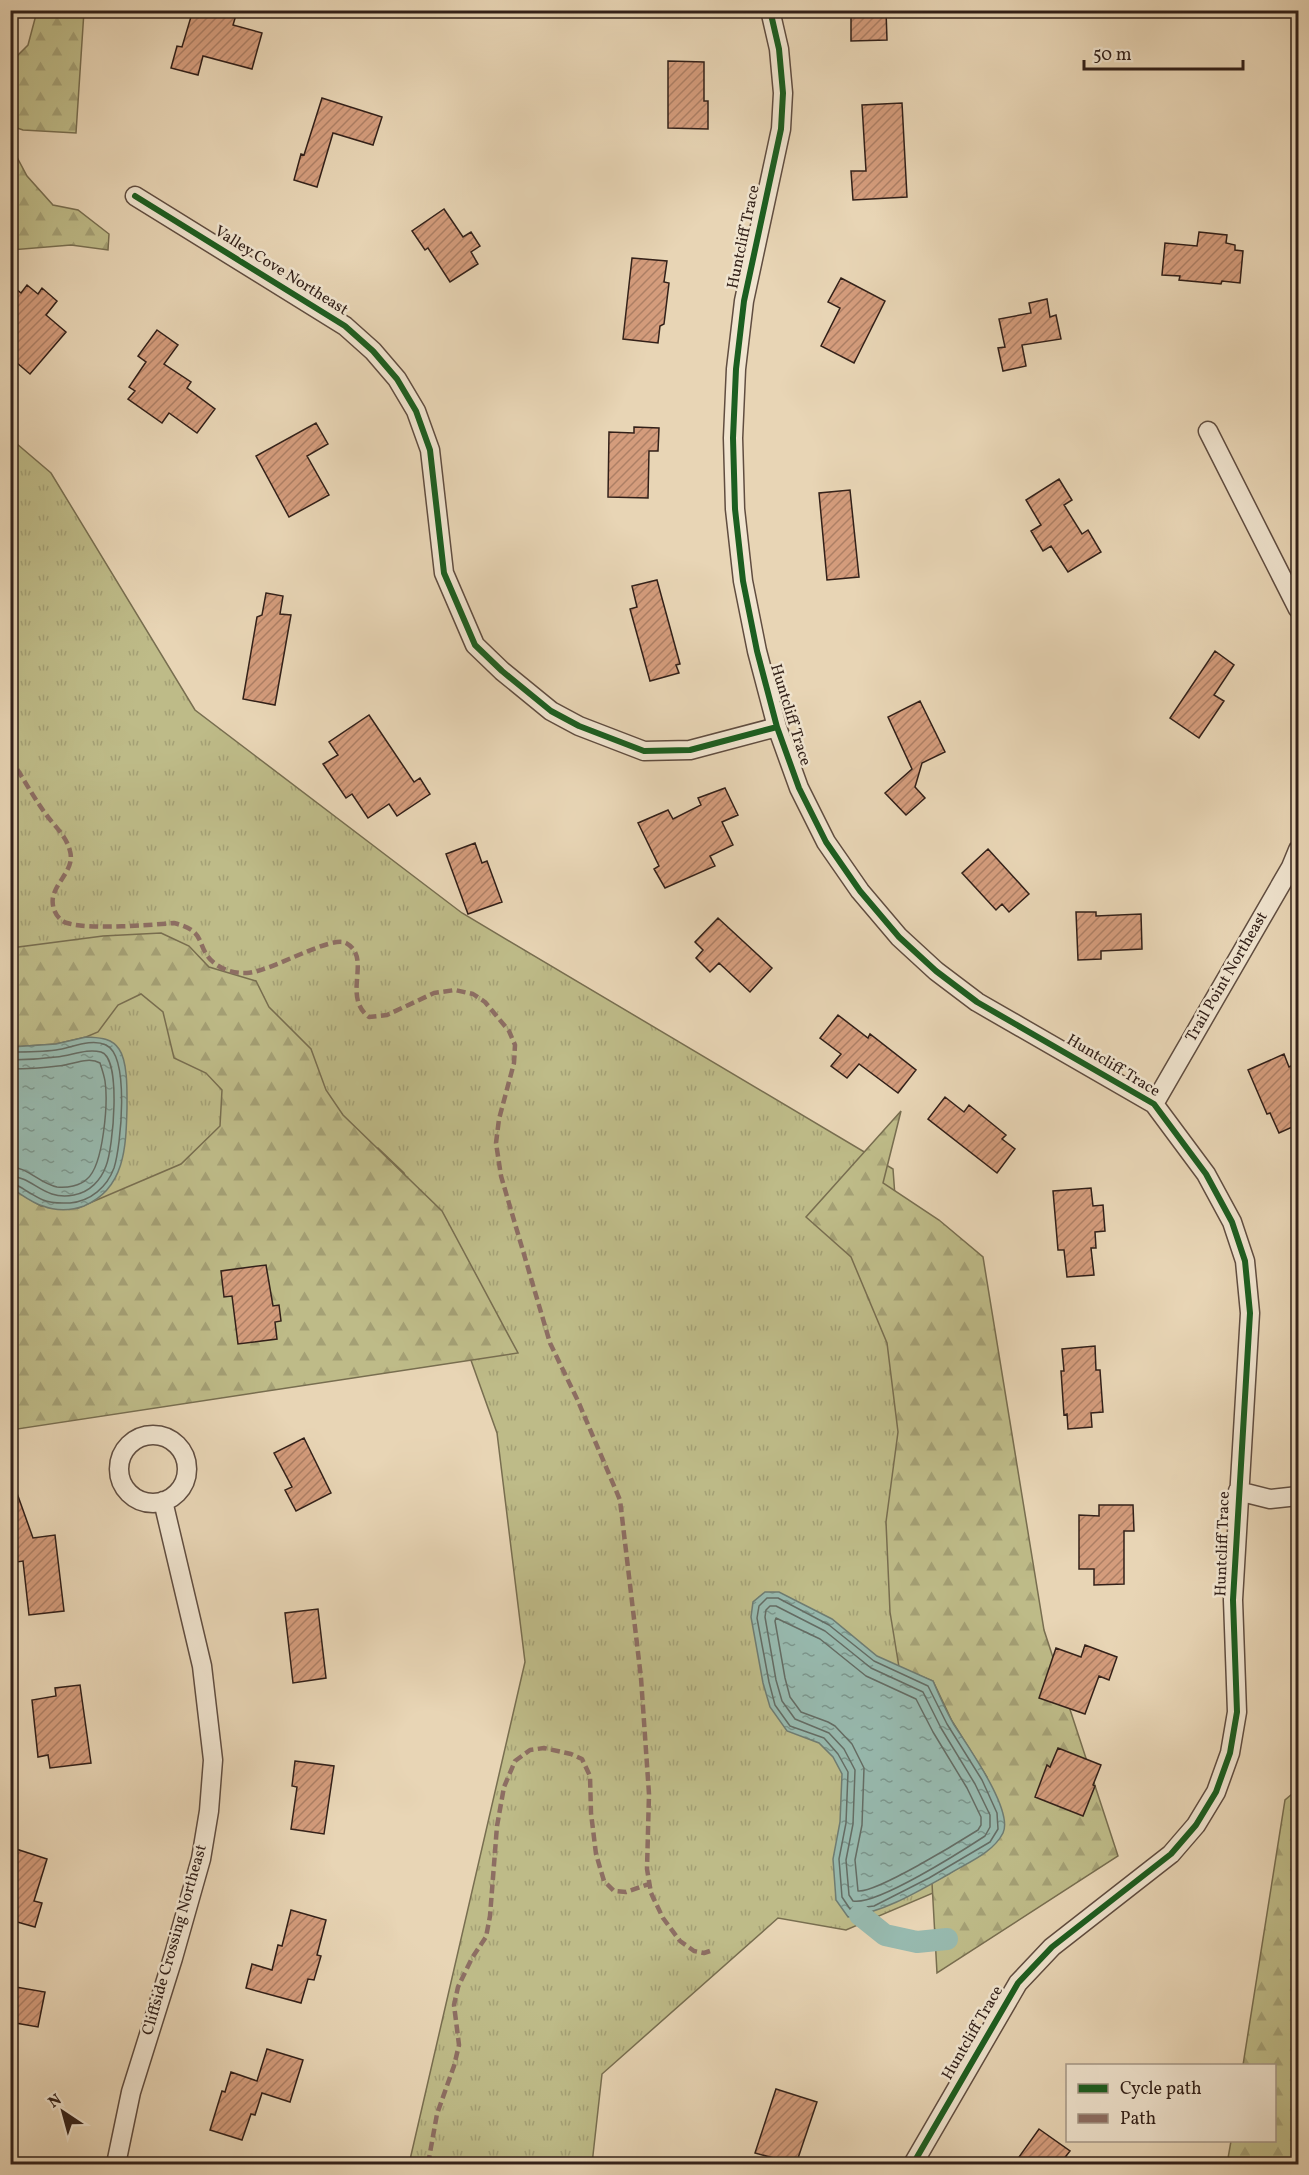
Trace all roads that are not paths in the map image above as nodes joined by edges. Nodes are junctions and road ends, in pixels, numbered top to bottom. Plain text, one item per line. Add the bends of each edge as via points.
1 (770, 10) edge
2 (135, 196) dead end
3 (1208, 431) dead end
4 (1299, 609) edge
5 (777, 727) junction
6 (1299, 850) edge
7 (1154, 1104) junction
8 (1238, 1491) junction
9 (1299, 1496) edge
10 (163, 1501) dead end
11 (116, 2164) edge
12 (913, 2164) edge

1 - 5 street, Huntcliff Trace via 779,49 781,129 744,301 733,438 743,581
2 - 5 street, Valley Cove Northeast via 345,326 397,379 416,411 430,450 444,573 476,645 526,692 579,726 644,751 690,750
3 - 4 street
5 - 7 street, Huntcliff Trace via 799,788 826,842 898,937 977,1002
6 - 7 street, Trail Point Northeast
7 - 8 street, Huntcliff Trace via 1206,1174 1232,1222 1245,1261 1250,1313
8 - 9 street via 1270,1499
8 - 12 street, Huntcliff Trace via 1233,1600 1237,1712 1230,1753 1216,1792 1196,1825 1171,1854 1052,1947 1018,1983
10 - 11 street, Cliffside Crossing Northeast via 201,1666 213,1760 201,1859 131,2092

